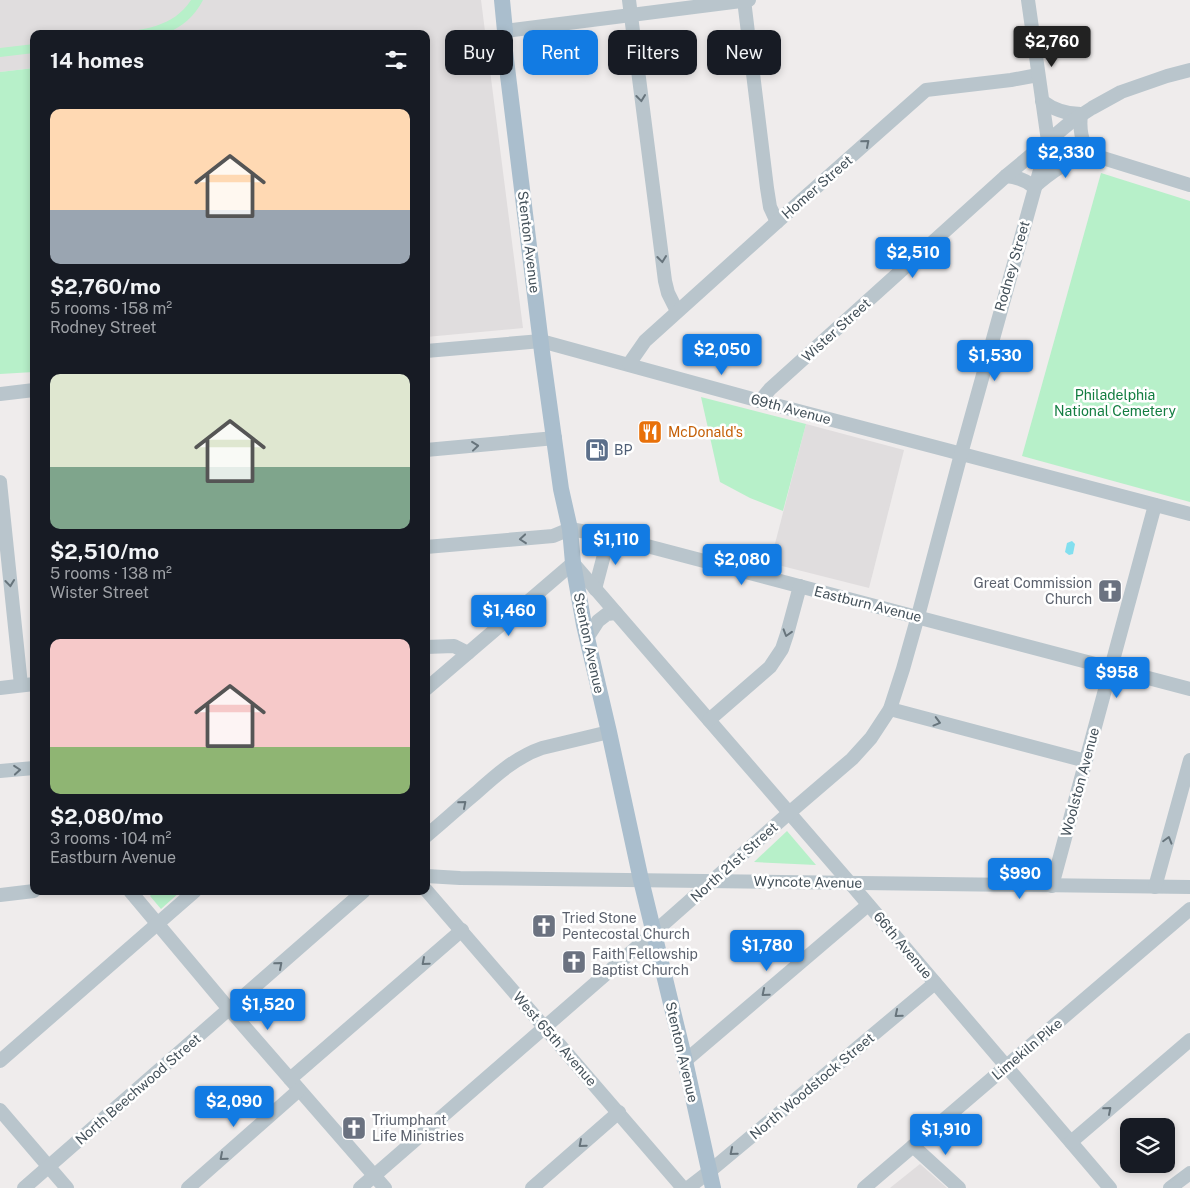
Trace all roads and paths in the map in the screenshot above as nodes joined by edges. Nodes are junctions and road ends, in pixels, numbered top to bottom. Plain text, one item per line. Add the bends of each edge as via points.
1 (502, 0) edge
2 (629, 0) edge
3 (744, 0) edge
4 (749, 0) edge
5 (1028, 0) edge
6 (631, 15) junction
7 (506, 30) edge
8 (513, 30) edge
9 (1190, 70) edge
10 (508, 75) edge
11 (1038, 75) junction
12 (1042, 100) junction
13 (1081, 114) junction
14 (1048, 141) junction
15 (1088, 154) junction
16 (1006, 176) junction
17 (1190, 185) edge
18 (1034, 187) junction
19 (777, 222) junction
20 (678, 311) junction
21 (541, 341) junction
22 (430, 351) edge
23 (629, 364) junction
24 (30, 390) edge
25 (0, 394) edge
26 (760, 401) junction
27 (555, 438) junction
28 (430, 450) edge
29 (960, 454) junction
30 (0, 482) edge
31 (1155, 505) junction
32 (1190, 514) edge
33 (570, 530) junction
34 (610, 536) junction
35 (430, 547) edge
36 (573, 563) junction
37 (800, 586) junction
38 (595, 589) junction
39 (616, 613) junction
40 (918, 616) junction
41 (587, 638) junction
42 (430, 647) edge
43 (468, 653) junction
44 (1111, 669) junction
45 (27, 684) edge
46 (430, 686) edge
47 (0, 688) edge
48 (1190, 689) edge
49 (890, 710) junction
50 (709, 720) junction
51 (609, 732) junction
52 (1190, 760) edge
53 (1086, 761) junction
54 (30, 768) edge
55 (0, 771) edge
56 (789, 813) junction
57 (430, 833) edge
58 (430, 876) edge
59 (641, 880) junction
60 (713, 881) junction
61 (850, 883) junction
62 (1052, 886) junction
63 (1154, 887) junction
64 (1190, 887) edge
65 (30, 891) edge
66 (430, 894) edge
67 (0, 895) edge
68 (133, 895) edge
69 (190, 895) edge
70 (359, 895) edge
71 (868, 904) junction
72 (1190, 910) edge
73 (157, 923) junction
74 (462, 930) junction
75 (654, 932) junction
76 (935, 983) junction
77 (229, 1009) junction
78 (544, 1027) junction
79 (1190, 1040) edge
80 (0, 1061) edge
81 (685, 1061) junction
82 (1007, 1066) junction
83 (290, 1079) junction
84 (299, 1090) junction
85 (0, 1110) edge
86 (619, 1112) junction
87 (1071, 1142) junction
88 (913, 1146) junction
89 (49, 1167) junction
90 (710, 1171) junction
91 (1190, 1173) edge
92 (374, 1176) junction
93 (24, 1188) edge
94 (67, 1188) edge
95 (188, 1188) edge
96 (360, 1188) edge
97 (385, 1188) edge
98 (532, 1188) edge
99 (683, 1188) edge
100 (688, 1188) edge
101 (713, 1188) edge
102 (864, 1188) edge
103 (959, 1188) edge
104 (1110, 1188) edge
105 (1170, 1188) edge

1 - 7 main road, Stenton Avenue
2 - 6 street
3 - 4 street
3 - 6 street
3 - 19 street via 767,188
5 - 11 street, Rodney Street
6 - 8 street
6 -> 20 street via 664,281
9 - 13 street, Wister Street via 1122,92
10 - 21 main road, Stenton Avenue
11 - 12 street, Rodney Street
19 -> 11 street, Homer Street via 926,90
12 - 13 street via 1056,110
12 - 14 street, Rodney Street
13 - 14 street, Wister Street
13 - 15 street via 1081,136
14 - 15 street
14 - 16 street, Wister Street
14 - 18 street, Rodney Street
15 - 17 street
15 - 18 street via 1063,164
16 - 18 street via 1024,180
16 - 26 street, Wister Street
18 - 29 street, Rodney Street
19 - 20 street, Homer Street
20 - 23 street, Homer Street via 645,341
21 - 22 street, 69th Avenue
21 - 23 street, 69th Avenue
21 - 27 main road, Stenton Avenue
23 - 26 street, 69th Avenue
24 - 25 street
26 - 29 street, 69th Avenue
28 -> 27 street
27 - 33 main road, Stenton Avenue
29 - 31 street, 69th Avenue
29 - 40 street, Rodney Street
30 -> 45 street
31 - 32 street, 69th Avenue
31 - 44 street, Woolston Avenue
33 - 34 street, Eastburn Avenue
33 -> 35 street, Eastburn Avenue via 552,536
33 - 36 main road, Stenton Avenue
34 - 37 street, Eastburn Avenue
34 - 38 street
36 - 38 street, 66th Avenue
36 - 41 main road, Stenton Avenue
36 - 43 street
37 - 40 street, Eastburn Avenue
37 -> 50 street via 788,634 770,667
38 - 39 street, 66th Avenue
39 - 41 street via 607,614 598,621
39 - 50 street, 66th Avenue
40 - 44 street, Eastburn Avenue
40 - 49 street, North 21st Street
41 - 51 main road, Stenton Avenue
42 - 43 street via 454,646
43 - 46 street
44 - 48 street, Eastburn Avenue
44 - 53 street, Woolston Avenue
45 - 47 street
49 -> 53 street
49 - 56 street, North 21st Street via 852,759
50 - 56 street, 66th Avenue
57 -> 51 street via 519,758 542,748
51 - 59 main road, Stenton Avenue
63 -> 52 street
53 - 62 street, Woolston Avenue
55 -> 54 street
56 - 60 street, North 21st Street
56 - 61 street, 66th Avenue
58 - 59 street, Wyncote Avenue
59 - 60 street, Wyncote Avenue
59 - 75 main road, Stenton Avenue
60 - 61 street, Wyncote Avenue
60 - 75 street, North 21st Street
61 - 62 street, Wyncote Avenue
61 - 71 street, 66th Avenue
62 - 63 street, Wyncote Avenue
63 - 64 street, Wyncote Avenue
65 - 67 street
66 - 74 street, West 65th Avenue
68 - 73 street
69 - 73 street
77 -> 70 street, North Beechwood Street
71 - 76 street, 66th Avenue
71 -> 81 street
72 - 82 street, Limekiln Pike
73 - 77 street
73 - 80 street
74 - 78 street, West 65th Avenue
74 -> 83 street
75 - 78 street, North 21st Street
75 - 81 main road, Stenton Avenue
76 - 82 street, 66th Avenue
76 -> 90 street, North Woodstock Street
77 - 83 street
77 - 89 street, North Beechwood Street
78 - 86 street, West 65th Avenue
78 - 92 street, North 21st Street
87 -> 79 street
81 - 90 main road, Stenton Avenue
82 - 87 street, 66th Avenue
82 - 88 street, Limekiln Pike
83 - 84 street
84 - 92 street
84 -> 95 street
85 - 89 street
86 -> 98 street
86 - 99 street, West 65th Avenue
87 - 104 street, 66th Avenue
88 - 102 street, Limekiln Pike
88 - 103 street
89 - 93 street, North Beechwood Street
89 - 94 street
90 - 100 street, North Woodstock Street
90 - 101 main road, Stenton Avenue
91 - 105 street
92 - 96 street, North 21st Street
92 - 97 street

